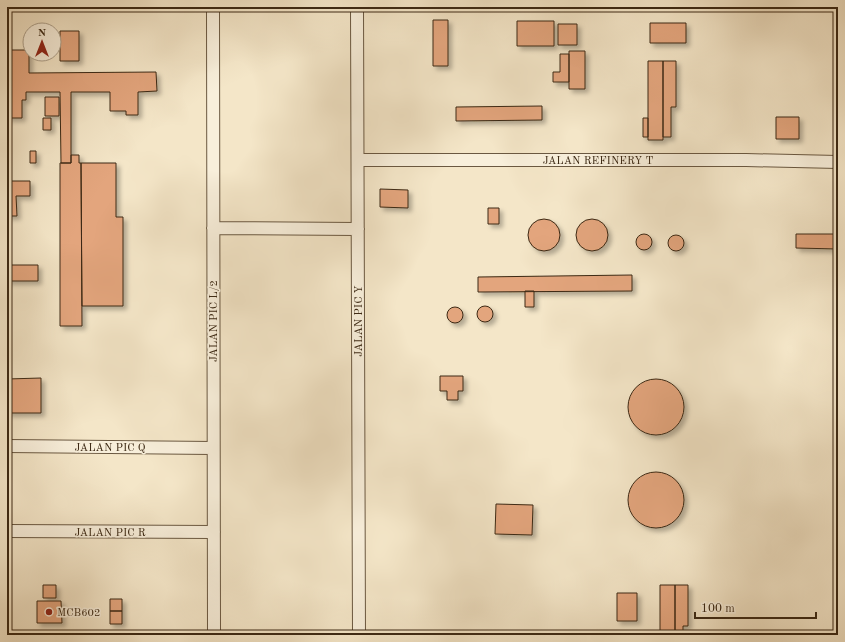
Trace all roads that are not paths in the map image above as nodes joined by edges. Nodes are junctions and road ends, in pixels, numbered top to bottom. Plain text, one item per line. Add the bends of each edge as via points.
1 (213, 7) edge
2 (357, 7) edge
3 (358, 160) junction
4 (838, 162) edge
5 (213, 228) junction
6 (358, 229) junction
7 (7, 446) edge
8 (213, 448) junction
9 (7, 531) edge
10 (214, 532) junction
11 (214, 635) edge
12 (359, 635) edge

1 - 5 street, JALAN PIC L/2
2 - 3 street, JALAN PIC Y
3 - 4 street, JALAN REFINERY T
3 - 6 street, JALAN PIC Y
5 - 6 street
5 - 8 street, JALAN PIC L/2
6 - 12 street, JALAN PIC Y
7 - 8 street, JALAN PIC Q
8 - 10 street, JALAN PIC L/2
9 - 10 street, JALAN PIC R
10 - 11 street, JALAN PIC L/2

